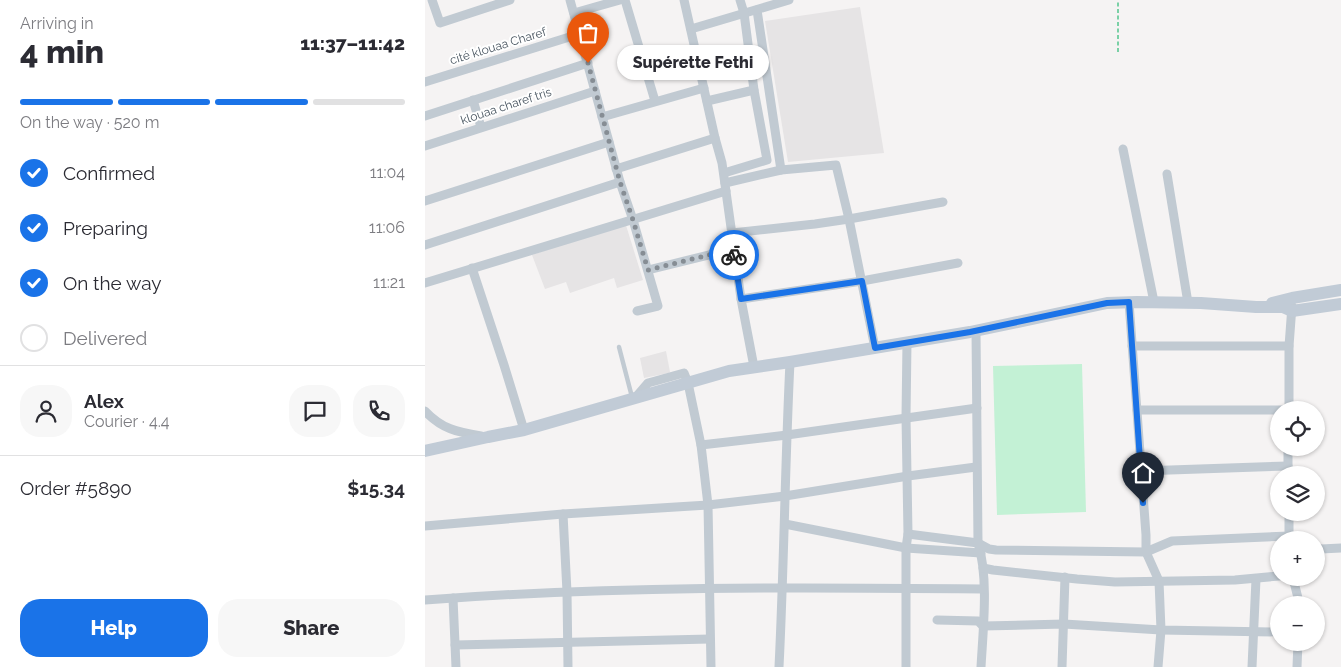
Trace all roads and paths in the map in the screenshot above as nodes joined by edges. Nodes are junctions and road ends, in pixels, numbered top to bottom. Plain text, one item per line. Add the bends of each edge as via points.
1 (432, 0) edge
2 (510, 0) edge
3 (570, 0) edge
4 (620, 0) edge
5 (625, 0) edge
6 (684, 0) edge
7 (740, 0) edge
8 (789, 0) edge
9 (1118, 0) edge
10 (757, 10) junction
11 (574, 13) junction
12 (744, 13) junction
13 (691, 29) junction
14 (579, 34) junction
15 (1118, 52) dead end
16 (588, 63) junction
17 (425, 82) edge
18 (704, 88) junction
19 (755, 90) junction
20 (595, 91) junction
21 (473, 100) junction
22 (655, 101) junction
23 (707, 101) junction
24 (425, 116) edge
25 (602, 117) junction
26 (481, 128) junction
27 (715, 138) junction
28 (609, 142) junction
29 (425, 146) edge
30 (1123, 148) dead end
31 (767, 160) junction
32 (616, 169) junction
33 (781, 170) junction
34 (724, 173) junction
35 (1167, 174) dead end
36 (620, 182) junction
37 (726, 187) junction
38 (425, 201) edge
39 (943, 202) dead end
40 (849, 219) junction
41 (633, 220) junction
42 (732, 233) junction
43 (425, 245) edge
44 (733, 249) junction
45 (957, 264) dead end
46 (472, 268) junction
47 (648, 270) junction
48 (862, 281) junction
49 (425, 283) edge
50 (1341, 290) edge
51 (1292, 298) junction
52 (741, 299) junction
53 (1129, 302) junction
54 (1154, 302) junction
55 (1188, 303) junction
56 (1341, 304) edge
57 (1257, 307) junction
58 (637, 311) dead end
59 (1292, 312) junction
60 (976, 330) junction
61 (907, 342) junction
62 (1132, 346) junction
63 (1289, 346) junction
64 (619, 347) dead end
65 (875, 348) junction
66 (790, 362) junction
67 (754, 366) junction
68 (688, 383) junction
69 (634, 398) junction
70 (1289, 401) edge
71 (977, 408) junction
72 (1137, 410) junction
73 (1270, 410) edge
74 (425, 412) edge
75 (906, 417) junction
76 (524, 430) junction
77 (787, 435) junction
78 (488, 437) junction
79 (701, 445) junction
80 (425, 451) edge
81 (976, 467) junction
82 (1141, 471) junction
83 (1270, 471) edge
84 (908, 476) junction
85 (785, 496) junction
86 (708, 505) junction
87 (563, 514) junction
88 (785, 524) junction
89 (425, 526) edge
90 (908, 534) junction
91 (1270, 539) edge
92 (977, 543) junction
93 (907, 548) junction
94 (1341, 548) edge
95 (1325, 549) edge
96 (1146, 552) junction
97 (981, 553) junction
98 (983, 568) junction
99 (1065, 577) junction
100 (1270, 577) edge
101 (1256, 579) junction
102 (1159, 581) junction
103 (783, 588) junction
104 (907, 588) junction
105 (709, 589) junction
106 (983, 589) junction
107 (567, 592) junction
108 (453, 598) junction
109 (425, 600) edge
110 (937, 620) dead end
111 (1063, 624) junction
112 (983, 626) junction
113 (1161, 630) junction
114 (1253, 632) junction
115 (1270, 632) edge
116 (710, 639) junction
117 (567, 641) junction
118 (455, 645) junction
119 (1297, 651) edge
120 (456, 667) edge
121 (568, 667) edge
122 (711, 667) edge
123 (779, 667) edge
124 (906, 667) edge
125 (981, 667) edge
126 (1061, 667) edge
127 (1158, 667) edge
128 (1252, 667) edge
129 (1297, 667) edge

1 - 2 street via 440,23
3 - 11 street
4 - 11 street
5 - 22 street
6 - 13 street
7 - 12 street
8 - 10 street
9 - 15 path
10 - 12 street
10 - 33 street
11 - 14 street
12 - 13 street
12 - 19 street
13 - 18 street
14 - 16 street
14 - 17 street, cité klouaa Charef
16 - 20 street
16 - 21 street
18 - 22 street
18 - 23 street
19 - 23 street
19 - 31 street
20 - 25 street
20 - 26 street, klouaa charef tris
21 - 24 street
21 - 26 street
22 - 25 street
23 - 27 street
25 - 28 street
26 - 29 street, klouaa charef tris
27 - 32 street
27 - 34 street
28 - 32 street
28 - 38 street
30 - 54 street
31 - 33 street
31 - 34 street
32 - 36 street
33 - 37 street
33 - 40 street via 836,165
34 - 37 street
35 - 55 street
36 - 41 street
36 - 43 street
37 - 41 street
37 - 42 street
39 - 40 street
40 - 42 street
40 - 48 street
41 - 46 street
41 - 47 street
42 - 44 street
44 - 47 street
44 - 52 street
45 - 48 street
46 - 49 street
46 - 76 street
47 - 58 street via 658,306
48 - 52 street
48 - 65 street
50 - 51 main road
51 - 57 main road
51 - 59 street
52 - 67 street
53 - 54 main road
53 - 60 main road via 1107,303
53 - 62 street
54 - 55 main road
55 - 57 main road
56 - 59 main road
57 - 59 main road via 1283,307
59 - 63 street
60 - 61 main road
60 - 71 street
61 - 65 main road
61 - 75 street
62 - 63 street
62 - 72 street
63 - 70 street
64 - 69 lane
65 - 66 main road
66 - 67 main road
66 - 77 street
67 - 68 main road
68 - 69 main road
68 - 79 street
69 - 76 main road
71 - 75 street
71 - 81 street
72 - 73 street
72 - 82 street
74 - 78 street via 452,430
75 - 77 street
75 - 84 street
76 - 78 main road
77 - 79 street
77 - 85 street
78 - 80 main road
79 - 86 street
81 - 84 street
81 - 92 street
82 - 83 street
82 - 96 street
84 - 85 street
84 - 90 street
85 - 86 street
85 - 88 street
86 - 87 street
86 - 105 street
87 - 89 street
87 - 107 street
88 - 93 street
88 - 103 street
90 - 92 street
90 - 93 street
91 - 96 street via 1172,542
92 - 96 street via 996,550
92 - 97 street
93 - 97 street
93 - 104 street
94 - 95 street
96 - 102 street
97 - 98 street
98 - 99 street
98 - 106 street
99 - 102 street via 1115,582
99 - 111 street
100 - 101 street
101 - 102 street
101 - 114 street
102 - 113 street
103 - 104 street
103 - 105 street
103 - 123 street
104 - 106 street
104 - 124 street
105 - 107 street
105 - 116 street
106 - 112 street
107 - 108 street
107 - 117 street
108 - 109 street
108 - 118 street
110 - 112 street via 977,621
111 - 112 street
111 - 113 street
111 - 126 street
112 - 125 street
113 - 114 street
113 - 127 street
114 - 115 street
114 - 128 street
116 - 117 street
116 - 122 street
117 - 118 street
117 - 121 street
118 - 120 street
119 - 129 street

